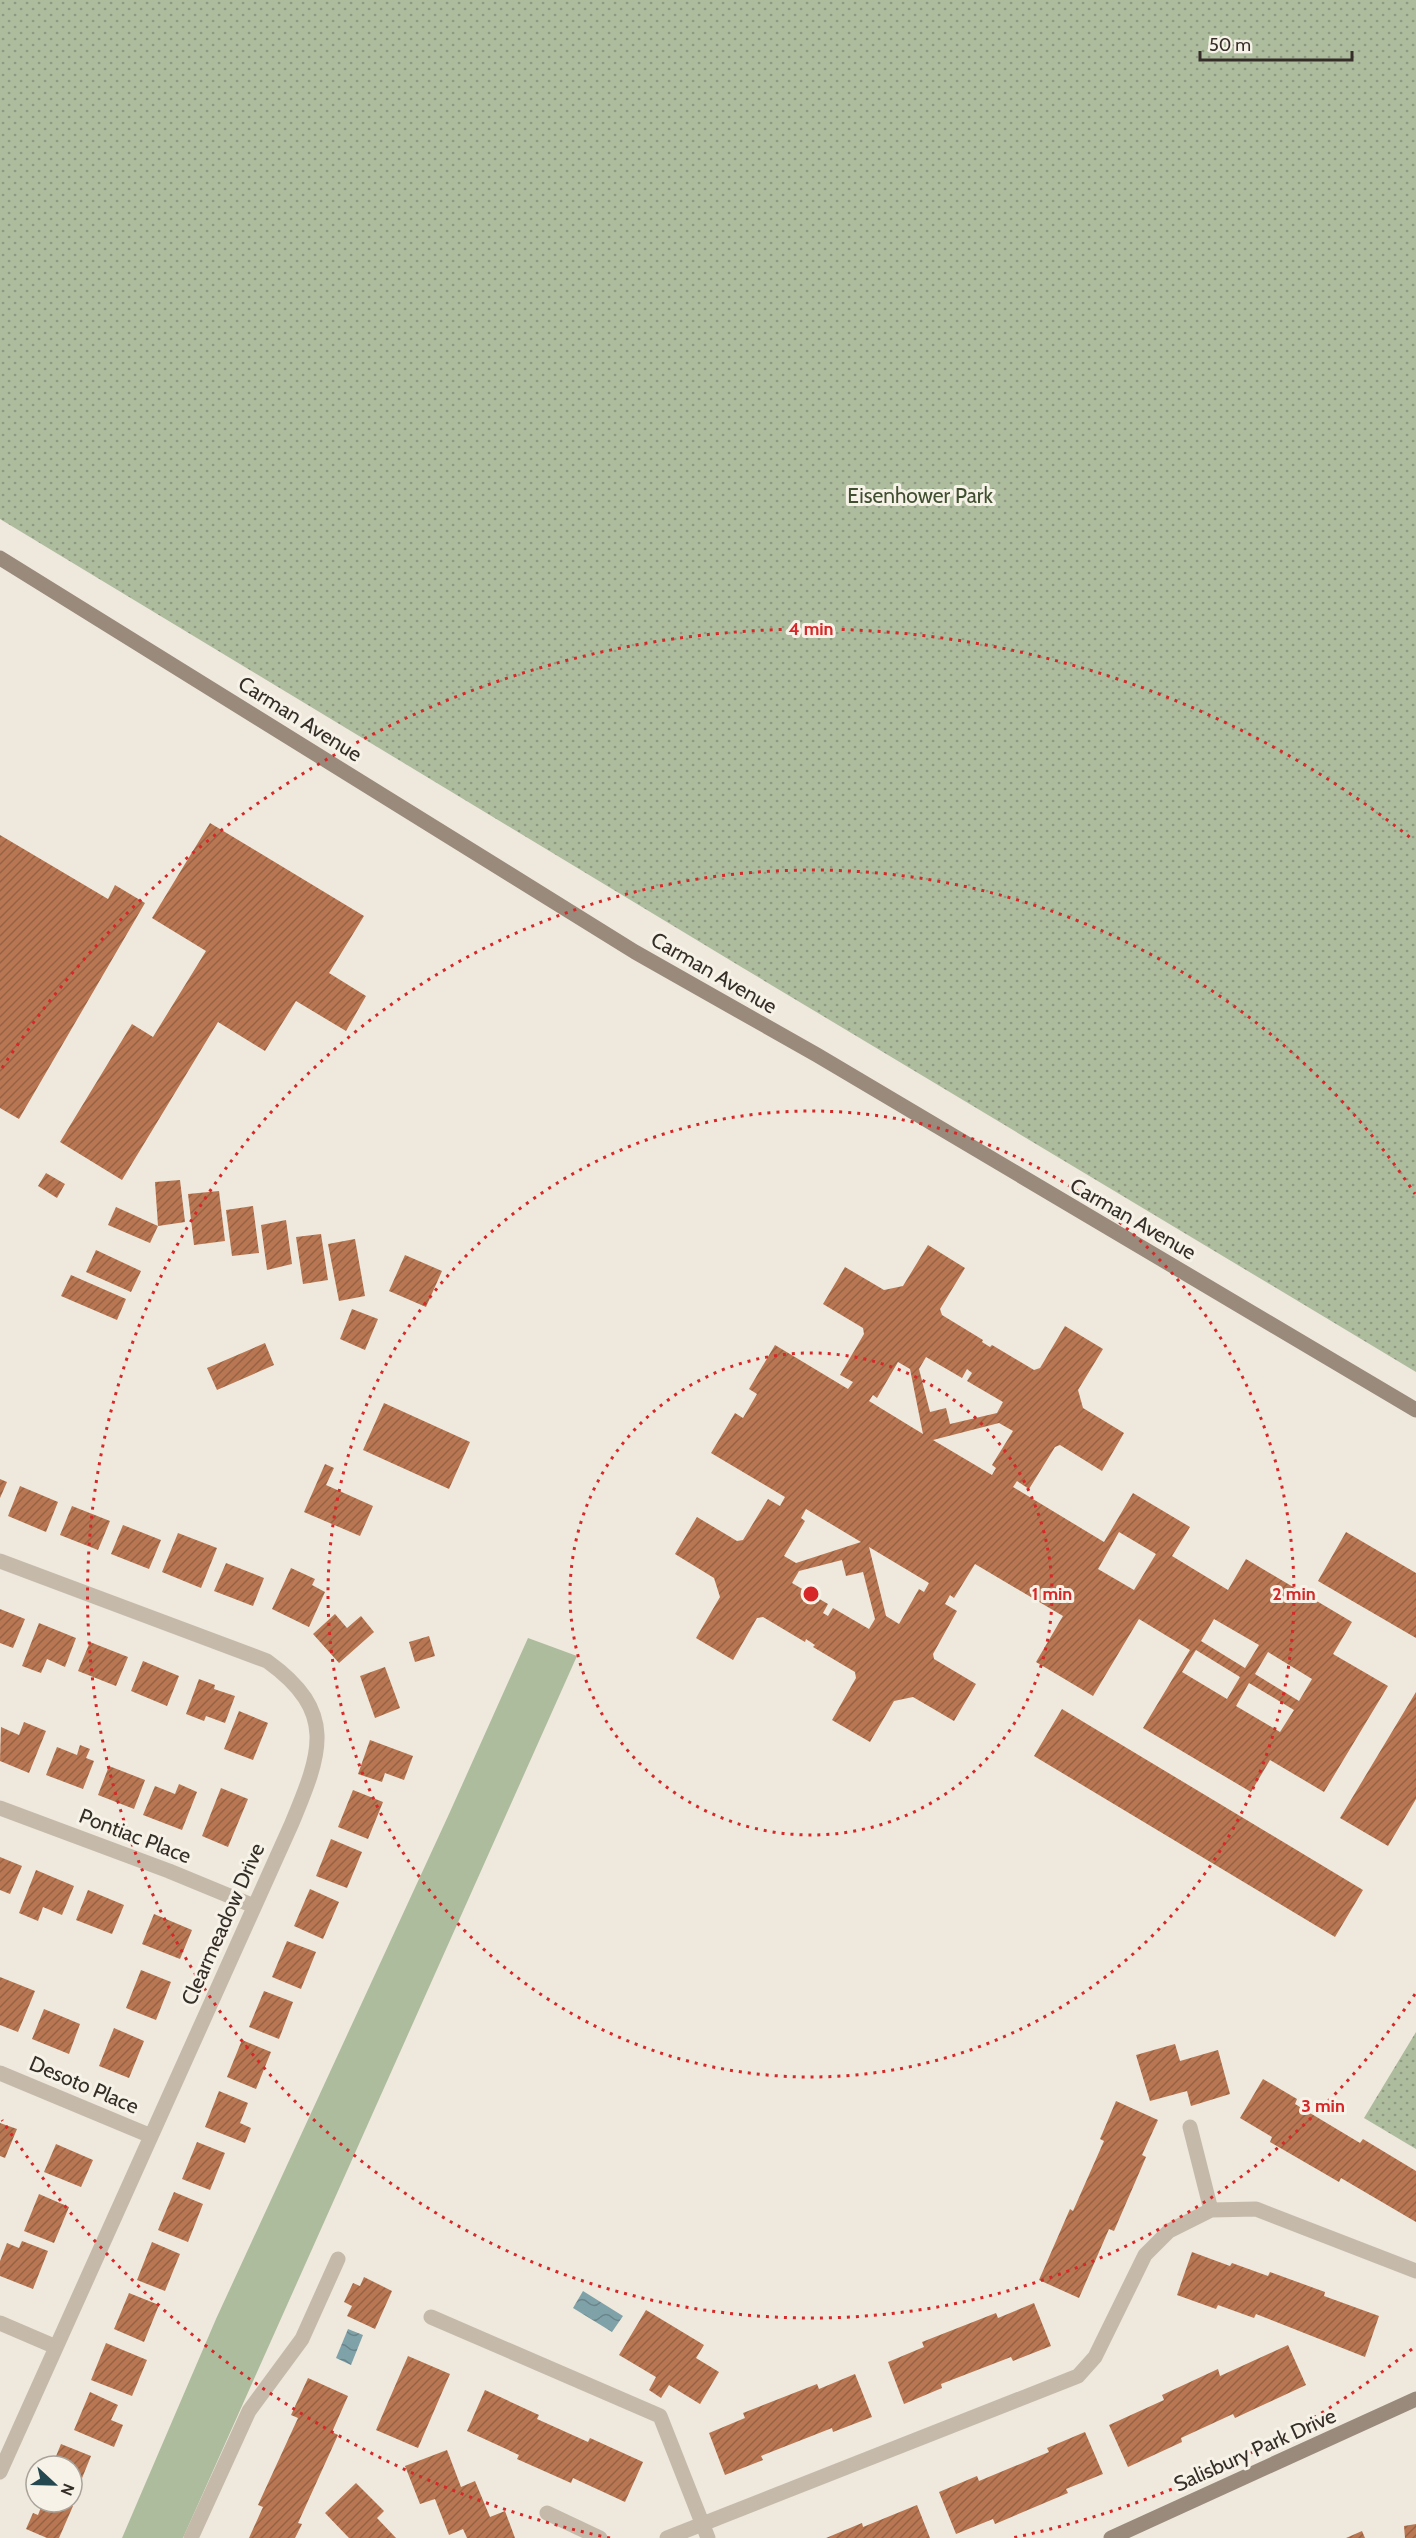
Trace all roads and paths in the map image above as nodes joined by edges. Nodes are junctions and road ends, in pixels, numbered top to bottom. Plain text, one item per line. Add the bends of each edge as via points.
1 (0, 558) edge
2 (1416, 1410) edge
3 (0, 1560) edge
4 (0, 1808) edge
5 (254, 1906) junction
6 (0, 2073) edge
7 (1190, 2127) dead end
8 (151, 2136) junction
9 (1211, 2210) junction
10 (338, 2259) dead end
11 (1416, 2271) edge
12 (431, 2317) dead end
13 (0, 2323) edge
14 (56, 2347) junction
15 (1416, 2399) edge
16 (0, 2472) edge
17 (547, 2513) dead end
18 (706, 2531) edge
19 (191, 2538) edge
20 (600, 2538) edge
21 (667, 2538) edge
22 (1111, 2538) edge

1 - 2 main road, Carman Avenue via 635,952 823,1058
3 - 5 street, Clearmeadow Drive via 267,1661 299,1689 310,1706 318,1751 301,1803
4 - 5 street, Pontiac Place
5 - 8 street, Clearmeadow Drive
6 - 8 street, Desoto Place
7 - 9 street
8 - 14 street, Clearmeadow Drive
9 - 11 street via 1256,2209
9 - 18 street via 1170,2231 1145,2255 1095,2357 1077,2376
10 - 19 street via 302,2339 249,2411
12 - 18 street via 660,2416
13 - 14 street
14 - 16 street, Clearmeadow Drive
15 - 22 main road, Salisbury Park Drive
17 - 20 street
18 - 21 street

